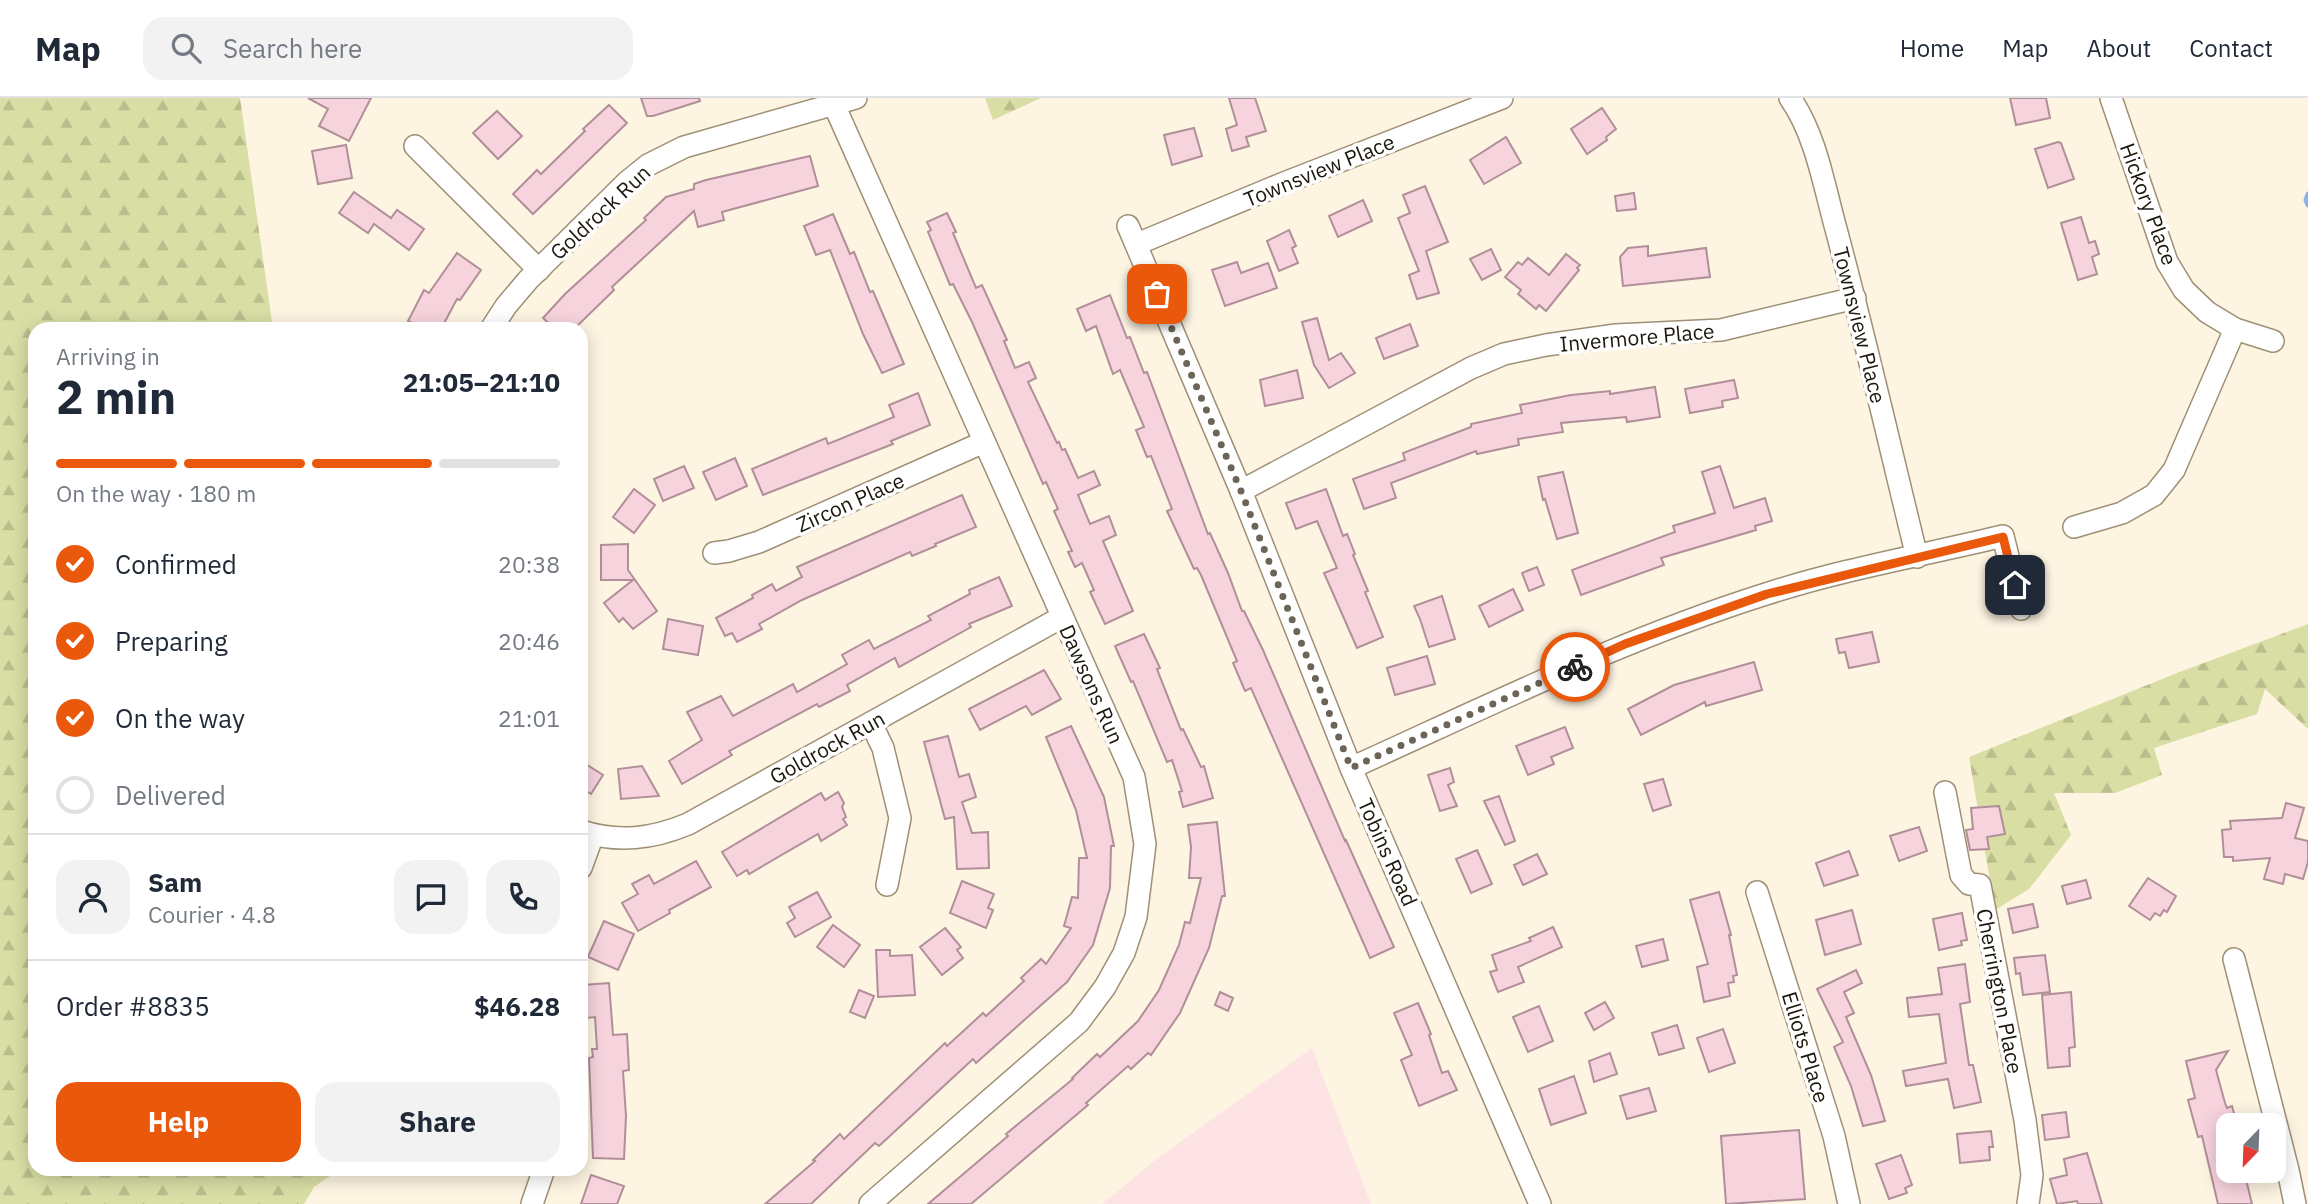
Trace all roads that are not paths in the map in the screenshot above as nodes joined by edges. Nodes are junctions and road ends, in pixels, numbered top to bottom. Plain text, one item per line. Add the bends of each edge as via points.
1 (856, 98) edge
2 (1502, 98) edge
3 (1790, 98) edge
4 (2111, 98) edge
5 (832, 102) edge
6 (415, 146) dead end
7 (1132, 235) joint
8 (539, 270) junction
9 (1854, 298) junction
10 (496, 322) edge
11 (2235, 329) junction
12 (2273, 341) dead end
13 (984, 442) junction
14 (1241, 491) junction
15 (2074, 527) dead end
16 (714, 553) dead end
17 (1917, 557) junction
18 (2021, 609) dead end
19 (1062, 617) junction
20 (871, 723) junction
21 (1351, 768) junction
22 (1945, 792) dead end
23 (588, 833) edge
24 (887, 885) dead end
25 (1757, 892) dead end
26 (2234, 959) dead end
27 (542, 1176) edge
28 (532, 1204) edge
29 (870, 1204) edge
30 (1540, 1204) edge
31 (1849, 1204) edge
32 (2028, 1204) edge
33 (2295, 1204) edge

1 - 5 street, Goldrock Run
2 - 7 street, Townsview Place via 1284,183
3 - 9 street, Townsview Place via 1801,114 1816,157
4 - 11 street, Hickory Place via 2167,262 2184,290 2207,312
5 - 8 street, Goldrock Run via 660,158 627,182
5 - 13 street, Dawsons Run
6 - 8 street
7 - 14 street, Tobins Road
8 - 10 street, Goldrock Run
9 - 14 street, Invermore Place via 1721,330 1594,337 1504,354
9 - 17 street, Townsview Place
11 - 12 street, Hickory Place
11 - 15 street via 2174,470 2154,495 2122,513
13 - 16 street, Zircon Place via 759,542
13 - 19 street, Dawsons Run
14 - 21 street, Tobins Road
17 - 18 street via 2003,537
17 - 21 street via 1767,594 1625,644
19 - 20 street, Goldrock Run
19 - 29 street, Dawsons Run via 1134,777 1145,844 1136,917 1124,953 1079,1022
20 - 23 street, Goldrock Run via 673,830 623,839
20 - 24 street via 883,748 900,818
21 - 30 street, Tobins Road
22 - 32 street, Cherrington Place via 1961,875 1969,884 1980,885 2025,1120 2032,1175
25 - 31 street, Elliots Place via 1833,1136
26 - 33 street
27 - 28 street

